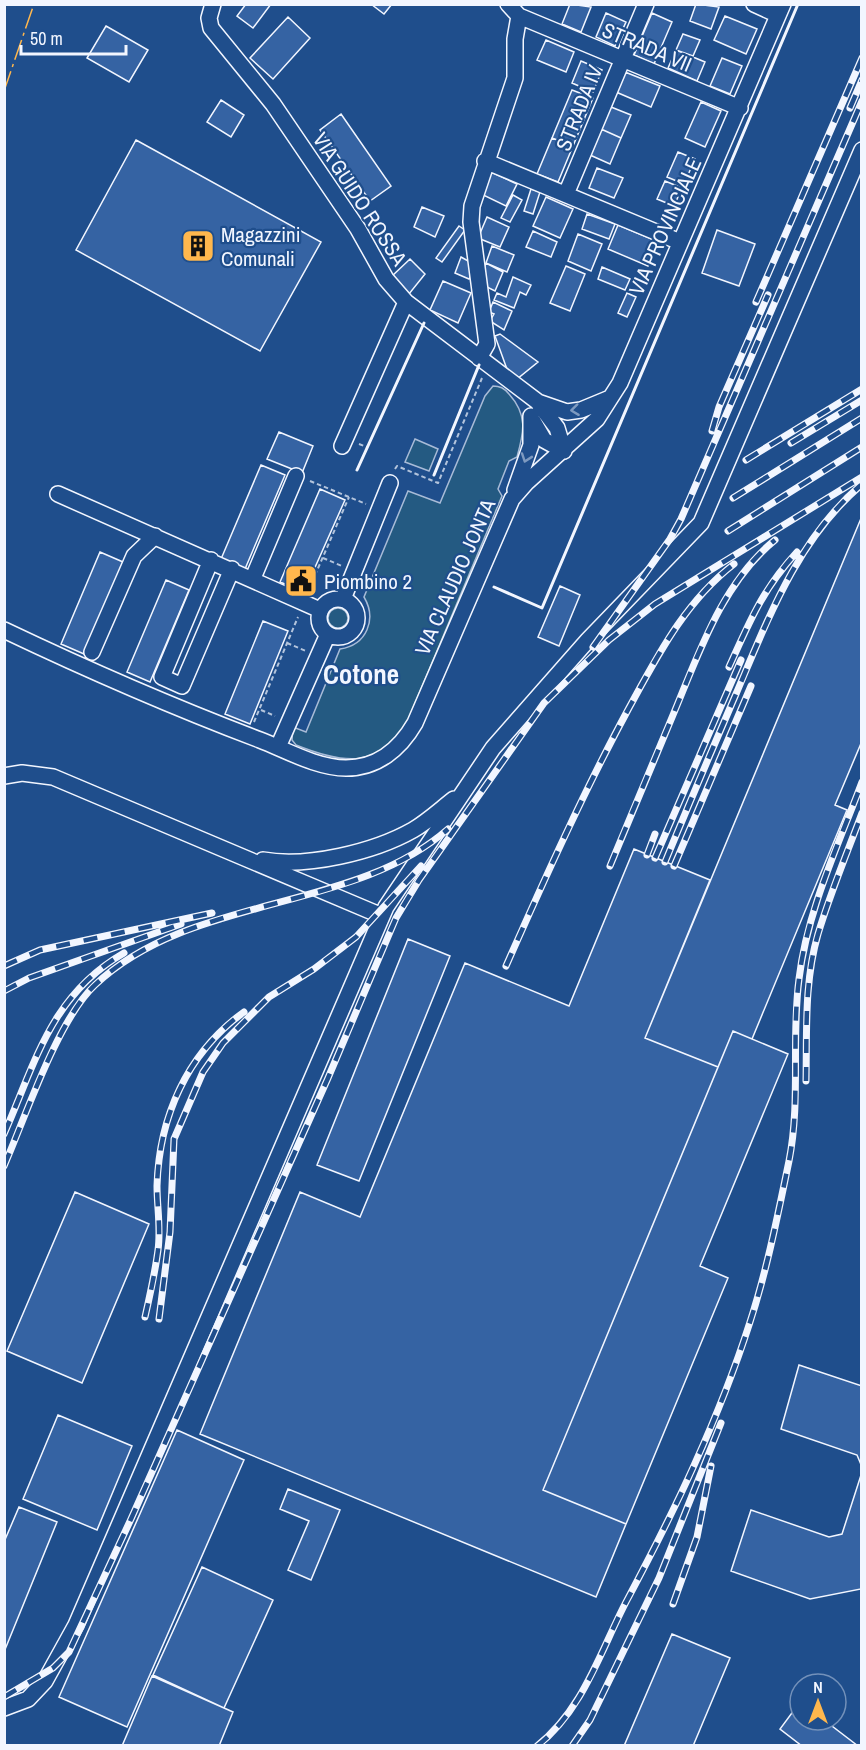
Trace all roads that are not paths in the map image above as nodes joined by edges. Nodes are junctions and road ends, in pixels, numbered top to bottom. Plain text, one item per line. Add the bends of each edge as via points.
1 (213, 4) edge
2 (646, 4) edge
3 (754, 4) edge
4 (513, 10) edge
5 (781, 10) edge
6 (622, 59) junction
7 (740, 108) junction
8 (861, 150) edge
9 (485, 161) junction
10 (566, 194) junction
11 (680, 242) junction
12 (406, 302) junction
13 (482, 365) junction
14 (515, 387) junction
15 (611, 397) junction
16 (538, 402) junction
17 (531, 416) junction
18 (342, 447) dead end
19 (564, 451) junction
20 (296, 476) road end
21 (390, 483) road end
22 (57, 494) dead end
23 (512, 499) junction
24 (155, 536) junction
25 (211, 561) junction
26 (231, 569) junction
27 (253, 578) junction
28 (343, 599) junction
29 (320, 610) junction
30 (4, 630) edge
31 (328, 634) junction
32 (92, 652) dead end
33 (278, 747) junction
34 (4, 776) edge
35 (463, 792) junction
36 (245, 856) junction
37 (382, 916) junction
38 (4, 1708) edge

1 - 12 street, VIA GUIDO ROSSA via 211,28 273,104 386,279
2 - 6 street, STRADA IV
3 - 5 street
4 - 6 street, STRADA VII
4 - 9 street via 515,78
5 - 7 street, VIA PROVINCIALE
6 - 7 street, STRADA VII
6 - 10 street, STRADA IV
7 - 11 street, VIA PROVINCIALE
8 - 35 street via 700,523 572,658 493,748
9 - 10 street
9 - 13 street via 471,222 487,344
10 - 11 street
11 - 15 street, VIA PROVINCIALE
12 - 13 street, VIA GUIDO ROSSA
12 - 18 street
13 - 14 street, VIA GUIDO ROSSA
14 - 16 street, VIA GUIDO ROSSA
14 - 17 street, VIA GUIDO ROSSA
15 -> 16 street, VIA GUIDO ROSSA via 581,410 567,411
15 - 19 street, VIA PROVINCIALE via 597,419
16 - 19 street, VIA GUIDO ROSSA via 557,428
17 - 19 street, VIA GUIDO ROSSA via 544,440
17 -> 23 street, VIA GUIDO ROSSA via 531,445
19 - 23 street, VIA CLAUDIO JONTA
20 - 27 street
21 - 28 street
22 - 24 street
23 - 33 street, VIA CLAUDIO JONTA via 415,723 398,747 374,763 345,768 318,763
24 - 25 street
24 - 32 street via 134,556
25 - 26 street
25 - 26 street via 162,677 182,686
26 - 27 street
27 - 29 street
28 - 29 street via 330,600
28 - 31 street via 357,615 353,629 342,636
29 - 31 street via 319,623
30 - 33 street, VIA CLAUDIO JONTA via 171,706
31 - 33 street
34 - 36 street via 22,773 53,777
35 - 36 street via 414,830 376,847 318,860 270,861
35 - 37 street
36 - 37 street
37 - 38 street via 76,1625 45,1681 28,1699

